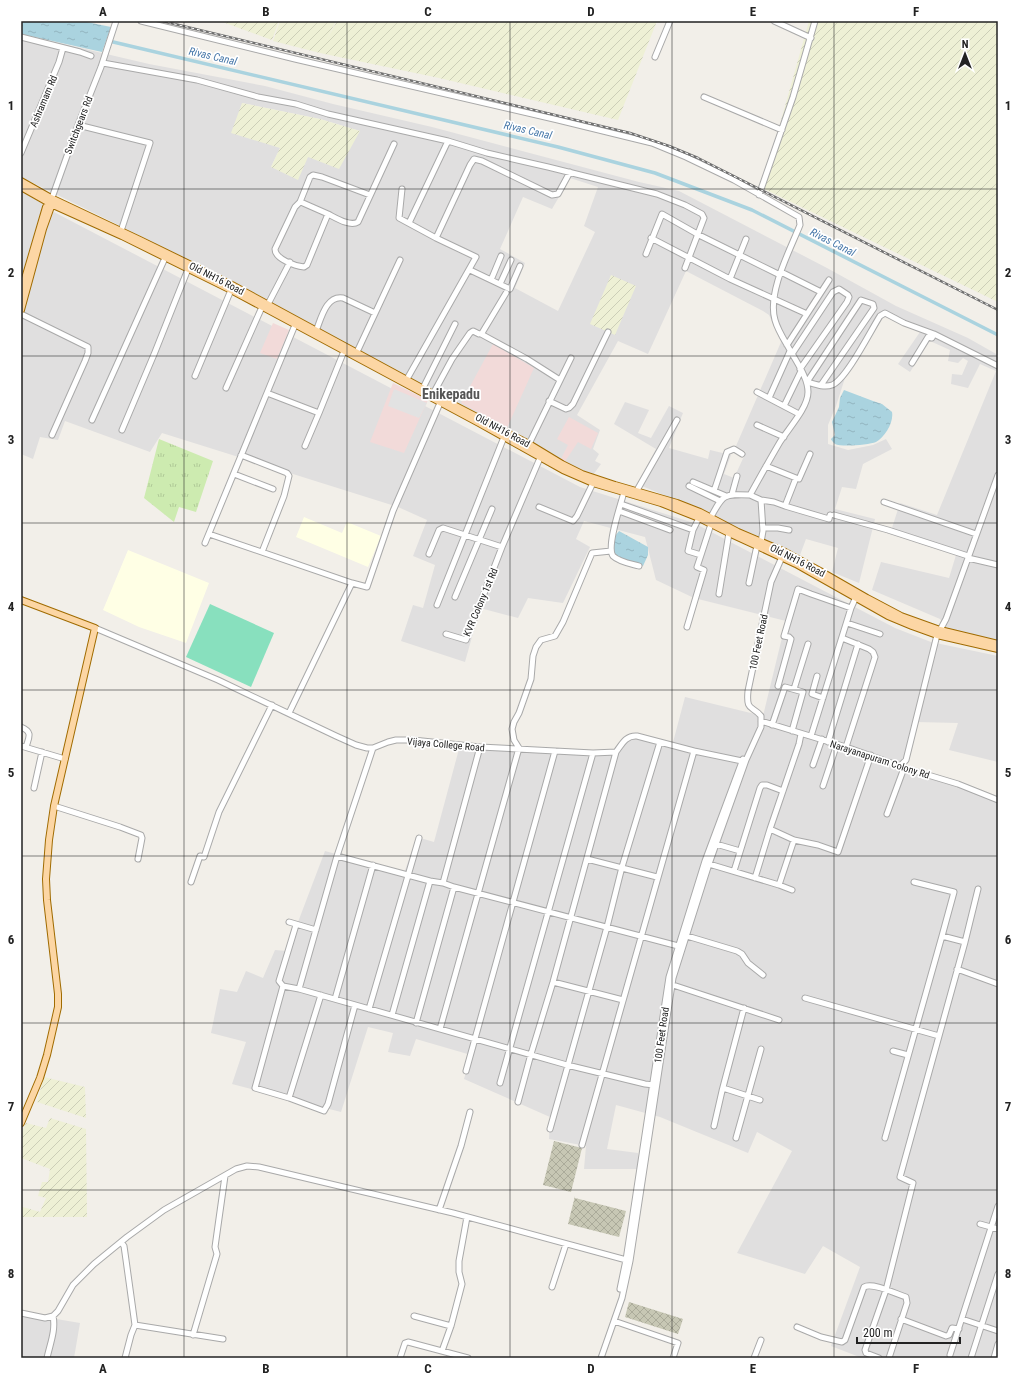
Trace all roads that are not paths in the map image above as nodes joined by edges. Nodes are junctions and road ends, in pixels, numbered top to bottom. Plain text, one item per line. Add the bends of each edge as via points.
1 (116, 21) edge
2 (141, 21) edge
3 (670, 21) edge
4 (774, 21) edge
5 (816, 21) edge
6 (21, 37) edge
7 (811, 38) junction
8 (63, 48) junction
9 (91, 56) dead end
10 (655, 57) dead end
11 (103, 63) junction
12 (704, 97) dead end
13 (78, 125) junction
14 (782, 130) junction
15 (448, 141) junction
16 (394, 144) dead end
17 (21, 153) edge
18 (570, 172) junction
19 (21, 181) edge
20 (21, 187) edge
21 (402, 189) dead end
22 (370, 195) junction
23 (759, 195) junction
24 (51, 200) junction
25 (300, 202) junction
26 (328, 214) junction
27 (409, 223) junction
28 (121, 231) junction
29 (698, 235) junction
30 (436, 238) junction
31 (651, 238) junction
32 (746, 239) dead end
33 (646, 254) dead end
34 (740, 255) junction
35 (501, 256) dead end
36 (165, 258) junction
37 (690, 258) junction
38 (400, 260) dead end
39 (511, 260) dead end
40 (290, 262) junction
41 (520, 266) dead end
42 (685, 268) dead end
43 (188, 269) junction
44 (470, 270) junction
45 (780, 274) junction
46 (491, 280) junction
47 (730, 280) junction
48 (829, 280) dead end
49 (500, 284) junction
50 (231, 290) junction
51 (21, 292) edge
52 (821, 292) junction
53 (506, 293) dead end
54 (774, 298) junction
55 (265, 307) junction
56 (21, 310) edge
57 (375, 313) junction
58 (21, 314) edge
59 (807, 314) junction
60 (456, 324) dead end
61 (295, 325) junction
62 (316, 331) junction
63 (608, 332) dead end
64 (480, 334) junction
65 (934, 334) junction
66 (787, 345) junction
67 (344, 351) junction
68 (356, 352) junction
69 (791, 352) junction
70 (571, 358) dead end
71 (912, 363) dead end
72 (998, 366) edge
73 (800, 370) junction
74 (196, 376) dead end
75 (407, 379) junction
76 (560, 380) junction
77 (807, 382) junction
78 (821, 385) junction
79 (226, 388) dead end
80 (422, 388) junction
81 (757, 392) dead end
82 (267, 393) junction
83 (433, 394) junction
84 (769, 398) junction
85 (549, 401) junction
86 (440, 403) junction
87 (784, 406) junction
88 (318, 413) junction
89 (799, 414) junction
90 (92, 420) dead end
91 (677, 420) dead end
92 (757, 425) dead end
93 (122, 430) dead end
94 (52, 435) dead end
95 (504, 437) junction
96 (784, 437) junction
97 (529, 444) junction
98 (305, 446) dead end
99 (742, 454) dead end
100 (810, 454) dead end
101 (241, 455) junction
102 (540, 458) junction
103 (766, 466) junction
104 (234, 474) junction
105 (998, 475) edge
106 (737, 476) dead end
107 (796, 478) junction
108 (593, 483) junction
109 (273, 489) dead end
110 (714, 491) junction
111 (624, 492) junction
112 (636, 492) junction
113 (732, 494) junction
114 (750, 495) junction
115 (726, 496) junction
116 (761, 500) junction
117 (720, 501) junction
118 (884, 502) dead end
119 (621, 504) junction
120 (784, 506) junction
121 (539, 507) dead end
122 (492, 509) dead end
123 (619, 511) junction
124 (699, 518) junction
125 (711, 521) junction
126 (763, 528) junction
127 (670, 530) dead end
128 (693, 530) junction
129 (789, 530) dead end
130 (729, 533) junction
131 (209, 534) junction
132 (976, 534) junction
133 (464, 535) junction
134 (478, 539) junction
135 (205, 543) dead end
136 (760, 544) junction
137 (502, 547) junction
138 (611, 551) junction
139 (262, 552) junction
140 (429, 554) dead end
141 (701, 555) junction
142 (784, 555) junction
143 (968, 557) junction
144 (998, 565) edge
145 (639, 566) dead end
146 (352, 583) junction
147 (749, 583) dead end
148 (719, 594) dead end
149 (455, 597) dead end
150 (856, 597) junction
151 (21, 600) edge
152 (437, 604) dead end
153 (851, 608) junction
154 (847, 623) junction
155 (687, 627) dead end
156 (95, 628) junction
157 (938, 633) junction
158 (446, 634) dead end
159 (880, 634) dead end
160 (842, 638) junction
161 (808, 644) dead end
162 (858, 644) junction
163 (998, 644) edge
164 (998, 649) edge
165 (817, 676) dead end
166 (778, 686) dead end
167 (794, 689) junction
168 (823, 698) junction
169 (272, 705) junction
170 (289, 713) junction
171 (760, 722) junction
172 (772, 725) junction
173 (21, 728) edge
174 (792, 731) junction
175 (801, 734) junction
176 (811, 736) junction
177 (822, 740) junction
178 (660, 742) junction
179 (828, 742) junction
180 (837, 744) junction
181 (24, 746) edge
182 (480, 747) junction
183 (846, 747) junction
184 (373, 748) junction
185 (519, 748) junction
186 (555, 751) junction
187 (694, 751) junction
188 (42, 752) junction
189 (616, 752) junction
190 (593, 753) junction
191 (871, 755) junction
192 (65, 760) junction
193 (742, 761) junction
194 (813, 765) dead end
195 (904, 768) junction
196 (823, 786) dead end
197 (34, 788) dead end
198 (783, 791) junction
199 (998, 800) edge
200 (54, 806) junction
201 (887, 814) dead end
202 (770, 829) junction
203 (419, 838) dead end
204 (794, 840) junction
205 (716, 844) junction
206 (740, 852) junction
207 (337, 856) junction
208 (138, 859) dead end
209 (587, 859) junction
210 (709, 864) junction
211 (373, 865) junction
212 (622, 867) junction
213 (734, 871) junction
214 (407, 875) junction
215 (657, 877) junction
216 (755, 878) junction
217 (430, 881) junction
218 (191, 882) dead end
219 (914, 882) dead end
220 (443, 883) junction
221 (779, 885) junction
222 (454, 887) junction
223 (978, 889) dead end
224 (792, 890) dead end
225 (477, 893) junction
226 (512, 903) junction
227 (549, 913) junction
228 (570, 918) junction
229 (289, 922) dead end
230 (296, 925) junction
231 (607, 927) junction
232 (316, 930) junction
233 (641, 936) junction
234 (687, 936) junction
235 (942, 936) junction
236 (965, 942) junction
237 (681, 947) junction
238 (958, 970) junction
239 (763, 975) dead end
240 (553, 982) junction
241 (998, 984) edge
242 (673, 985) junction
243 (283, 986) junction
244 (299, 989) junction
245 (588, 992) junction
246 (321, 995) junction
247 (805, 998) dead end
248 (335, 999) junction
249 (622, 1000) junction
250 (355, 1005) junction
251 (744, 1008) junction
252 (369, 1009) junction
253 (392, 1015) junction
254 (779, 1020) dead end
255 (416, 1023) junction
256 (440, 1029) junction
257 (916, 1030) junction
258 (939, 1036) junction
259 (475, 1039) junction
260 (510, 1049) junction
261 (761, 1049) dead end
262 (893, 1051) dead end
263 (531, 1054) junction
264 (908, 1055) junction
265 (567, 1065) junction
266 (466, 1071) dead end
267 (602, 1074) junction
268 (500, 1083) dead end
269 (654, 1085) junction
270 (723, 1088) junction
271 (748, 1096) junction
272 (289, 1098) junction
273 (760, 1100) dead end
274 (518, 1102) dead end
275 (470, 1112) dead end
276 (21, 1124) edge
277 (714, 1126) dead end
278 (550, 1129) dead end
279 (736, 1138) dead end
280 (885, 1138) dead end
281 (582, 1145) dead end
282 (224, 1176) junction
283 (998, 1206) edge
284 (439, 1210) junction
285 (468, 1217) junction
286 (980, 1224) dead end
287 (992, 1227) junction
288 (998, 1229) edge
289 (121, 1242) junction
290 (566, 1244) junction
291 (628, 1261) junction
292 (998, 1274) edge
293 (552, 1287) dead end
294 (886, 1290) junction
295 (21, 1313) edge
296 (53, 1316) junction
297 (414, 1316) dead end
298 (901, 1319) junction
299 (962, 1319) junction
300 (614, 1321) junction
301 (135, 1325) junction
302 (451, 1326) junction
303 (982, 1326) junction
304 (797, 1327) dead end
305 (959, 1329) junction
306 (998, 1331) edge
307 (193, 1335) junction
308 (223, 1339) dead end
309 (761, 1340) dead end
310 (998, 1344) edge
311 (442, 1351) junction
312 (950, 1355) dead end
313 (47, 1358) edge
314 (125, 1358) edge
315 (400, 1358) edge
316 (468, 1358) edge
317 (597, 1358) edge
318 (601, 1358) edge
319 (673, 1358) edge
320 (754, 1358) edge
321 (879, 1358) edge
322 (889, 1358) edge
323 (970, 1358) edge
324 (994, 1358) edge

1 - 11 street, Switchgears Rd
2 - 23 street via 652,143 728,177
3 - 10 street
4 - 7 street
5 - 7 street
6 - 8 street
7 - 14 street
8 - 9 street
8 - 17 street, Ashramam Rd
11 - 13 street, Switchgears Rd
11 - 15 street via 197,80 258,97
12 - 14 street
13 - 24 street, Switchgears Rd
13 - 28 street via 150,143
14 - 23 street
15 - 18 street via 487,153
15 - 27 street
16 - 22 street
18 - 29 street via 661,196 685,205 702,214 704,218
18 - 30 street via 558,194 552,195 474,159
19 - 24 main road, Old NH16 Road
20 - 24 main road, Old NH16 Road
21 - 27 street via 399,218
22 - 25 street via 313,175
22 - 26 street via 355,224
23 - 45 street via 800,217 800,224
24 - 28 main road, Old NH16 Road
24 - 36 main road, Old NH16 Road
24 - 51 main road via 40,224
24 - 56 main road
25 - 26 street
25 - 40 street via 295,207 275,248 277,256
26 - 40 street via 307,265 301,267
27 - 30 street
28 - 55 main road, Old NH16 Road
29 - 31 street via 662,214
29 - 34 street
29 - 37 street
30 - 44 street via 476,257
31 - 33 street
31 - 37 street
32 - 34 street
34 - 45 street
34 - 47 street
35 - 46 street
36 - 43 main road, Old NH16 Road
36 - 90 street
37 - 42 street
37 - 47 street
38 - 57 street
39 - 49 street
40 - 55 street
41 - 49 street via 510,289
43 - 50 main road, Old NH16 Road
43 - 93 street
44 - 46 street
44 - 75 street
45 - 52 street
45 - 54 street
46 - 49 street
47 - 54 street
48 - 52 street
50 - 55 main road, Old NH16 Road
50 - 74 street
52 - 59 street
53 - 64 street
54 - 59 street
54 - 66 street via 775,321
55 - 61 main road, Old NH16 Road
55 - 62 main road, Old NH16 Road
55 - 79 street
57 - 62 street via 337,297 328,304
57 - 68 street
58 - 94 street via 88,347 85,361
59 - 66 street
60 - 80 street
61 - 67 main road, Old NH16 Road
61 - 82 street
62 - 68 main road, Old NH16 Road
63 - 85 street via 569,408
64 - 76 street
64 - 83 street via 470,333 452,358
65 - 71 street via 932,338 928,337
65 - 72 street
65 - 78 street via 882,313 838,381 834,385
66 - 69 street
67 - 86 main road, Old NH16 Road
67 - 88 street
68 - 75 main road, Old NH16 Road
69 - 73 street
69 - 73 street via 833,292 839,289 848,295 847,302
69 - 84 street
70 - 76 street
73 - 77 street
73 - 87 street
75 - 80 main road, Old NH16 Road
76 - 85 street
77 - 78 street
77 - 78 street via 860,302 863,300 873,304 873,310
77 - 89 street via 807,398
80 - 83 main road, Old NH16 Road
81 - 84 street
82 - 88 street
82 - 101 street
83 - 97 main road, Old NH16 Road
84 - 87 street
85 - 97 street
86 - 95 main road, Old NH16 Road
86 - 146 street via 395,504 369,588
87 - 89 street
88 - 98 street
89 - 96 street
91 - 112 street
92 - 96 street
95 - 102 main road, Old NH16 Road
95 - 133 street
96 - 103 street
97 - 112 main road, Old NH16 Road via 582,474
99 - 110 street via 734,449 727,452
100 - 107 street via 799,479
101 - 104 street
101 - 139 street via 289,476
102 - 108 main road, Old NH16 Road
102 - 137 street
103 - 107 street
103 - 114 street
104 - 109 street
104 - 131 street
105 - 132 street
106 - 113 street
107 - 120 street
108 - 111 main road, Old NH16 Road
108 - 121 street via 573,521
110 - 115 street
110 - 117 street via 691,484
111 - 119 street
111 - 124 main road, Old NH16 Road
112 - 125 main road, Old NH16 Road via 677,503
113 - 114 street
113 - 115 street
114 - 116 street
115 - 117 street
116 - 120 street
116 - 126 street
117 - 125 street
118 - 132 street
119 - 123 street
119 - 128 street
120 - 143 street via 829,519 832,515 888,530
122 - 134 street
123 - 127 street
123 - 138 street
124 - 125 main road, Old NH16 Road
124 - 128 street
125 - 130 main road, Old NH16 Road
125 - 136 main road, Old NH16 Road
125 - 141 street
126 - 129 street
126 - 136 street
128 - 141 street via 688,551
130 - 136 main road, Old NH16 Road
130 - 148 street
131 - 135 street
131 - 139 street
132 - 143 street
133 - 134 street
133 - 140 street via 441,528
133 - 152 street
134 - 137 street
134 - 149 street
136 - 142 main road, Old NH16 Road
136 - 147 street via 756,550
137 - 158 street, KVR Colony 1st Rd via 466,640
138 - 145 street via 617,559
138 - 185 street via 594,552 590,555 563,622 554,636 541,640 536,647 531,679 512,729
139 - 146 street
141 - 155 street via 697,567 704,570
142 - 150 main road, Old NH16 Road
142 - 157 main road, Old NH16 Road
142 - 171 street, 100 Feet Road via 771,582 747,697 751,709 760,713
143 - 144 street
143 - 157 street via 946,620
146 - 170 street
150 - 153 street
150 - 157 main road, Old NH16 Road via 888,616
151 - 156 main road
153 - 154 street
153 - 166 street via 798,589 784,636 791,639
154 - 159 street
154 - 160 street
156 - 169 street
156 - 192 main road
157 - 163 main road, Old NH16 Road
157 - 164 main road, Old NH16 Road
157 - 195 street
160 - 162 street
160 - 168 street
161 - 167 street
162 - 179 street
162 - 183 street via 873,652 875,657
165 - 168 street via 812,694
167 - 172 street via 784,687
167 - 174 street via 803,692
168 - 176 street
169 - 170 street
169 - 218 street via 219,812 204,857 200,856
170 - 184 street via 356,745
171 - 172 street, Narayanapuram Colony Rd
171 - 193 street, 100 Feet Road
171 - 205 street, 100 Feet Road via 761,727 746,760
172 - 174 street, Narayanapuram Colony Rd
173 - 181 street via 29,733
174 - 175 street, Narayanapuram Colony Rd
175 - 176 street, Narayanapuram Colony Rd
175 - 198 street
176 - 177 street, Narayanapuram Colony Rd
177 - 179 street, Narayanapuram Colony Rd
177 - 194 street
178 - 187 street
178 - 189 street via 631,736 626,738
178 - 212 street
179 - 180 street, Narayanapuram Colony Rd
180 - 183 street, Narayanapuram Colony Rd
180 - 196 street
181 - 188 street
182 - 184 street, Vijaya College Road via 401,740
182 - 185 street, Vijaya College Road
182 - 220 street
183 - 191 street, Narayanapuram Colony Rd
184 - 207 street
185 - 186 street, Vijaya College Road
185 - 225 street
186 - 190 street, Vijaya College Road
186 - 226 street
187 - 193 street
187 - 215 street
188 - 192 street
188 - 197 street
189 - 190 street, Vijaya College Road
189 - 209 street
190 - 227 street
191 - 195 street, Narayanapuram Colony Rd
191 - 204 street via 838,852
192 - 200 main road
193 - 237 street, 100 Feet Road via 705,861
195 - 199 street, Narayanapuram Colony Rd via 958,784
195 - 201 street
198 - 202 street
198 - 206 street via 762,785
200 - 208 street via 141,835
200 - 276 main road via 46,879 58,1007 40,1078
202 - 204 street
202 - 216 street
203 - 214 street
204 - 221 street
205 - 206 street
205 - 210 street, 100 Feet Road
206 - 213 street
207 - 211 street
207 - 232 street
209 - 212 street
209 - 228 street
210 - 213 street
210 - 234 street, 100 Feet Road
211 - 214 street
211 - 248 street
212 - 215 street
212 - 231 street
213 - 216 street
214 - 217 street
214 - 252 street
215 - 233 street
216 - 221 street
217 - 220 street
217 - 253 street
219 - 235 street via 954,892
220 - 222 street
221 - 224 street
222 - 225 street
222 - 255 street
223 - 236 street
225 - 226 street
225 - 256 street
226 - 227 street
226 - 259 street
227 - 228 street
227 - 260 street
228 - 231 street
228 - 240 street
229 - 230 street
230 - 232 street
230 - 243 street via 278,981
231 - 233 street
231 - 245 street
232 - 244 street
233 - 237 street
233 - 249 street
234 - 237 street, 100 Feet Road
234 - 239 street via 742,954 748,964
235 - 236 street
235 - 257 street
236 - 238 street
237 - 242 street, 100 Feet Road
237 - 269 street, 100 Feet Road via 669,978
238 - 241 street
238 - 258 street
240 - 245 street
240 - 263 street
242 - 251 street
242 - 291 street, 100 Feet Road
243 - 244 street
243 - 272 street via 255,1088
244 - 246 street
245 - 249 street
245 - 265 street
246 - 248 street
246 - 272 street
247 - 257 street
248 - 250 street
249 - 267 street
250 - 252 street
250 - 272 street via 324,1111
251 - 254 street
251 - 270 street
252 - 253 street
253 - 255 street
255 - 256 street
256 - 259 street
257 - 258 street
257 - 264 street
258 - 294 street via 900,1177 913,1183
259 - 260 street
259 - 266 street
260 - 263 street
260 - 268 street
261 - 271 street
262 - 264 street
263 - 265 street
263 - 274 street
264 - 280 street
265 - 267 street
265 - 278 street
267 - 269 street
267 - 281 street
269 - 291 street, 100 Feet Road
270 - 271 street
270 - 277 street
271 - 273 street
271 - 279 street
275 - 284 street
282 - 284 street via 247,1166 259,1167
282 - 289 street via 164,1210
282 - 307 street via 215,1247 217,1254
283 - 287 street
284 - 285 street
285 - 290 street
285 - 302 street via 459,1261 462,1284
286 - 287 street
287 - 288 street
287 - 299 street
289 - 296 street via 73,1285
289 - 301 street via 124,1246
290 - 291 street
290 - 293 street
291 - 300 street, 100 Feet Road via 622,1298
291 - 317 street, 100 Feet Road via 619,1296
292 - 303 street
294 - 298 street via 906,1298 907,1303
294 - 304 street via 871,1285 864,1287 845,1340 842,1342
294 - 321 street via 865,1351
295 - 296 street via 45,1318
296 - 313 street
297 - 302 street
298 - 305 street via 946,1336 952,1328
298 - 322 street
299 - 303 street
299 - 305 street
300 - 318 street, 100 Feet Road
300 - 319 street via 678,1343
301 - 307 street
301 - 314 street
302 - 311 street
303 - 306 street
303 - 323 street
305 - 312 street
307 - 308 street
309 - 320 street
310 - 324 street
311 - 315 street via 408,1342
311 - 316 street

